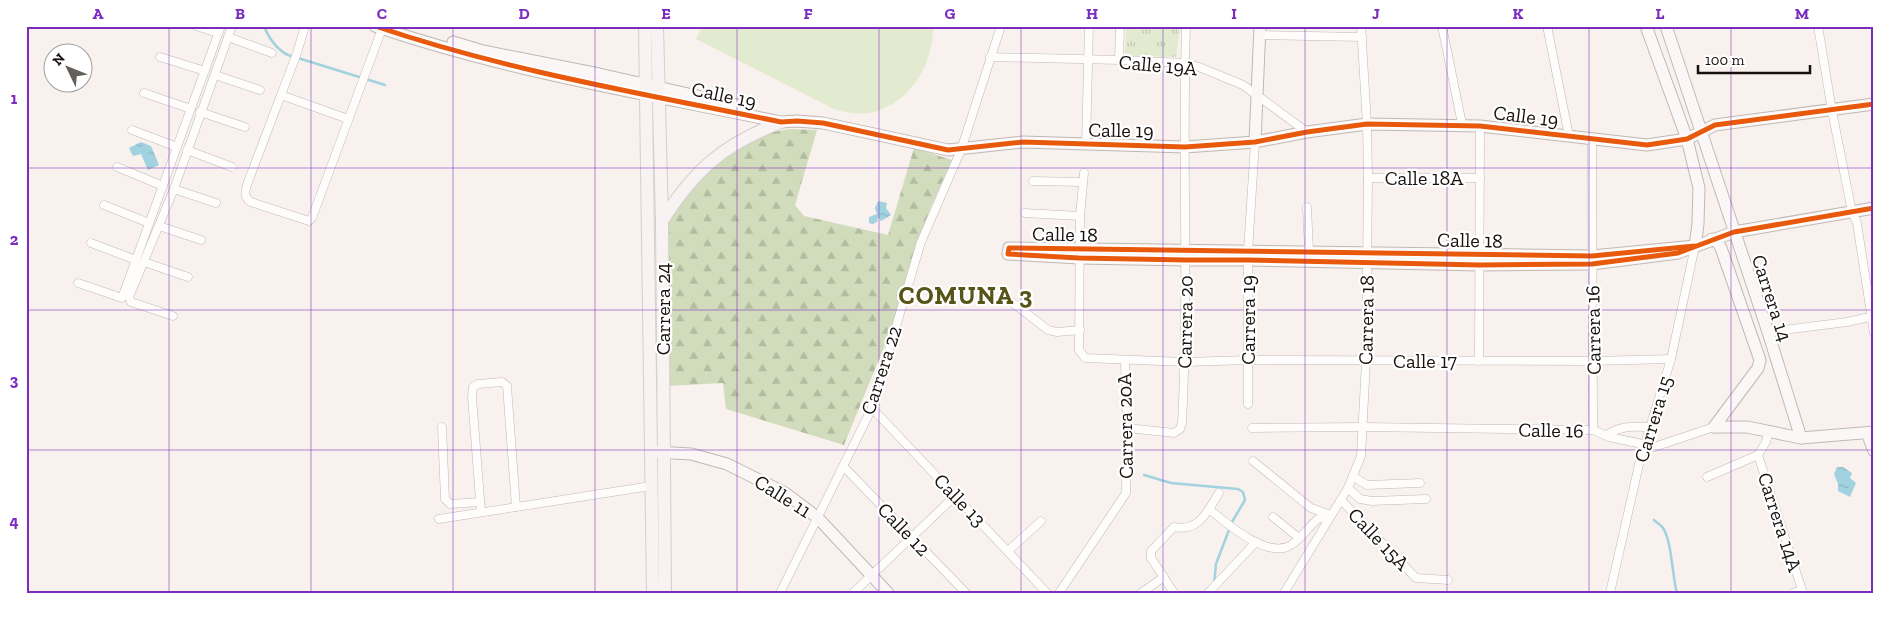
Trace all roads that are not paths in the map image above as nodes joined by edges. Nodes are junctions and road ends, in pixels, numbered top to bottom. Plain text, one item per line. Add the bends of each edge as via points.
1 (196, 26) edge
2 (232, 26) edge
3 (305, 26) edge
4 (399, 26) edge
5 (645, 26) edge
6 (657, 26) edge
7 (1001, 26) edge
8 (1089, 26) edge
9 (1120, 26) edge
10 (1186, 26) edge
11 (1361, 26) edge
12 (1442, 26) edge
13 (1547, 26) edge
14 (1646, 26) edge
15 (1666, 26) edge
16 (1818, 26) edge
17 (380, 27) edge
18 (220, 30) edge
19 (1260, 31) edge
20 (1362, 36) junction
21 (228, 37) junction
22 (272, 52) dead end
23 (160, 57) dead end
24 (990, 57) junction
25 (1089, 60) junction
26 (1119, 60) junction
27 (1185, 63) junction
28 (205, 71) junction
29 (215, 75) junction
30 (260, 90) dead end
31 (652, 91) junction
32 (144, 93) dead end
33 (1257, 94) junction
34 (281, 95) junction
35 (714, 104) junction
36 (1874, 104) edge
37 (191, 109) junction
38 (1832, 111) junction
39 (200, 112) junction
40 (348, 119) junction
41 (797, 121) junction
42 (781, 122) junction
43 (1368, 124) junction
44 (1462, 124) junction
45 (1480, 126) junction
46 (245, 127) dead end
47 (132, 130) dead end
48 (1307, 132) junction
49 (1700, 133) junction
50 (1569, 136) junction
51 (1687, 138) junction
52 (1592, 140) junction
53 (1255, 142) junction
54 (1086, 144) junction
55 (177, 147) junction
56 (1185, 147) junction
57 (187, 150) junction
58 (961, 150) junction
59 (117, 167) dead end
60 (232, 167) dead end
61 (1084, 173) dead end
62 (1368, 178) junction
63 (1480, 178) junction
64 (1033, 181) dead end
65 (1082, 182) junction
66 (163, 186) junction
67 (174, 189) junction
68 (216, 203) dead end
69 (104, 205) dead end
70 (1307, 207) dead end
71 (1874, 208) edge
72 (1852, 212) junction
73 (1025, 213) dead end
74 (1080, 216) junction
75 (662, 221) junction
76 (149, 223) junction
77 (159, 226) junction
78 (1734, 232) junction
79 (1712, 239) junction
80 (201, 240) dead end
81 (91, 244) dead end
82 (1695, 246) junction
83 (1309, 252) junction
84 (1079, 254) junction
85 (1248, 255) junction
86 (1187, 256) junction
87 (1367, 257) junction
88 (1480, 260) junction
89 (1592, 260) junction
90 (140, 261) junction
91 (188, 277) dead end
92 (78, 283) dead end
93 (1013, 303) dead end
94 (173, 316) dead end
95 (1872, 316) edge
96 (1080, 330) junction
97 (1768, 332) junction
98 (1874, 333) edge
99 (1671, 359) junction
100 (1125, 360) junction
101 (1248, 360) junction
102 (1366, 361) junction
103 (1479, 361) junction
104 (1593, 361) junction
105 (1185, 362) junction
106 (1248, 404) dead end
107 (872, 408) junction
108 (1363, 427) junction
109 (1649, 427) junction
110 (1714, 427) junction
111 (442, 428) dead end
112 (1127, 428) junction
113 (1252, 428) dead end
114 (1593, 430) junction
115 (1769, 431) junction
116 (1870, 433) edge
117 (1606, 436) junction
118 (1801, 438) junction
119 (1874, 451) edge
120 (650, 452) junction
121 (664, 452) junction
122 (1758, 454) junction
123 (1253, 462) dead end
124 (842, 466) junction
125 (664, 474) junction
126 (1354, 477) junction
127 (1707, 477) dead end
128 (1420, 483) dead end
129 (651, 486) junction
130 (1348, 488) junction
131 (1219, 493) dead end
132 (955, 496) junction
133 (1426, 499) dead end
134 (1341, 500) junction
135 (480, 502) junction
136 (516, 507) junction
137 (1209, 509) junction
138 (481, 512) junction
139 (817, 516) junction
140 (1330, 516) junction
141 (1273, 517) dead end
142 (438, 518) dead end
143 (1041, 521) dead end
144 (912, 538) junction
145 (1299, 538) junction
146 (1256, 542) junction
147 (1008, 551) junction
148 (872, 575) junction
149 (1164, 577) junction
150 (1448, 580) dead end
151 (1208, 592) edge
152 (653, 593) edge
153 (665, 593) edge
154 (780, 593) edge
155 (853, 593) edge
156 (888, 593) edge
157 (966, 593) edge
158 (1047, 593) edge
159 (1059, 593) edge
160 (1141, 593) edge
161 (1174, 593) edge
162 (1284, 593) edge
163 (1610, 593) edge
164 (1793, 593) edge

1 - 18 street
2 - 21 street
3 - 34 street
4 - 31 street, Calle 19 via 483,51 599,74
5 - 31 main road, Carrera 24
6 - 31 main road, Carrera 24
7 - 24 street, Carrera 22
8 - 25 street
9 - 26 street
10 - 27 street, Carrera 20
11 - 20 street, Carrera 18
12 - 44 street
13 - 50 street
14 - 51 street
15 - 49 street, Carrera 14
16 - 38 street
17 - 31 street, Calle 19 via 478,58
17 - 40 street via 363,84
18 - 28 street
19 - 20 street
19 - 33 street, Carrera 19
20 - 43 street, Carrera 18
21 - 22 street
21 - 29 street
23 - 28 street
24 - 25 street, Calle 19A
24 - 58 street, Carrera 22
25 - 26 street, Calle 19A
25 - 54 street
26 - 27 street, Calle 19A
27 - 33 street, Calle 19A via 1199,66
27 - 56 street, Carrera 20
28 - 37 street
29 - 30 street
29 - 39 street
31 - 35 street, Calle 19
31 - 75 main road, Carrera 24
31 - 120 main road, Carrera 24
32 - 37 street
33 - 48 street, Calle 19A
33 - 53 street, Carrera 19
34 - 40 street
34 - 40 street via 245,191 251,202 311,220
35 - 41 street, Calle 19
35 - 42 street, Calle 19
36 - 38 street, Calle 19
37 - 55 street
38 - 49 street, Calle 19 via 1715,126
38 - 72 street
39 - 46 street
39 - 57 street
41 - 42 street, Calle 19
41 - 58 street, Calle 19 via 829,124 948,150
42 - 75 main road via 724,150 679,194
43 - 44 street, Calle 19
43 - 48 street, Calle 19
43 - 62 street, Carrera 18
44 - 45 street, Calle 19
45 - 50 street, Calle 19
45 - 63 street
47 - 55 street
48 - 53 street, Calle 19
49 - 51 street, Calle 19
49 - 78 street, Carrera 14
50 - 52 street, Calle 19
51 - 52 street, Calle 19 via 1647,145
51 - 82 street via 1699,188
52 - 89 street, Carrera 16
53 - 56 street, Calle 19
53 - 85 street, Carrera 19
54 - 56 street, Calle 19
54 - 58 street, Calle 19 via 1023,142
55 - 66 street
56 - 86 street, Carrera 20
57 - 60 street
57 - 67 street
58 - 107 street, Carrera 22 via 920,242
59 - 66 street
61 - 65 street
62 - 63 street, Calle 18A
62 - 87 street, Carrera 18
63 - 88 street
64 - 65 street
65 - 74 street
66 - 76 street
67 - 68 street
67 - 77 street
69 - 76 street
70 - 83 street
71 - 72 street, Calle 18
72 - 78 street, Calle 18
72 - 95 street via 1857,223
73 - 74 street
74 - 84 street
75 - 121 main road, Carrera 24
76 - 90 street
77 - 80 street
77 - 90 street
78 - 79 street, Calle 18
78 - 97 street, Carrera 14
79 - 82 street, Calle 18
79 - 110 street, Carrera 14 via 1720,248 1760,360 1758,368
81 - 90 street
82 - 89 street, Calle 18
82 - 99 street, Carrera 15
83 - 85 street, Calle 18
83 - 87 street, Calle 18
84 - 84 street, Calle 18 via 1009,248 1008,254
84 - 86 street, Calle 18
84 - 96 street
85 - 86 street, Calle 18
85 - 87 street, Calle 18
85 - 101 street, Carrera 19
86 - 105 street, Carrera 20
87 - 88 street, Calle 18
87 - 102 street, Carrera 18
88 - 89 street, Calle 18
88 - 103 street
89 - 104 street, Carrera 16
90 - 91 street
90 - 92 street via 122,298
90 - 94 street via 130,300
93 - 96 street via 1048,330
95 - 97 street
95 - 98 street
96 - 100 street, Calle 17 via 1080,354 1090,359
97 - 118 street, Carrera 14
99 - 104 street, Calle 17
99 - 109 street, Carrera 15
100 - 105 street, Calle 17
100 - 112 street, Carrera 20A
101 - 102 street, Calle 17
101 - 105 street, Calle 17
101 - 106 street, Carrera 19
102 - 103 street, Calle 17
102 - 108 street, Carrera 18
103 - 104 street, Calle 17
104 - 114 street, Carrera 16
105 - 112 street, Carrera 20 via 1180,429 1174,433
107 - 124 street, Carrera 22
107 - 132 street, Calle 13
108 - 113 street, Calle 16
108 - 114 street, Calle 16
108 - 126 street, Carrera 18 via 1362,456
109 - 117 street via 1628,426
109 - 163 street, Carrera 15
110 - 115 street, Calle 16
110 - 117 street, Calle 16, bridge via 1654,447
111 - 135 street via 445,500 450,504
112 - 159 street, Carrera 20A via 1126,493
114 - 117 street, Calle 16
115 - 118 street, Calle 16
115 - 122 street
116 - 118 street, Calle 16
116 - 119 street
120 - 121 street, Calle 11
120 - 129 main road, Carrera 24
121 - 125 main road, Carrera 24
121 - 139 street, Calle 11 via 691,454 727,464 785,493
122 - 127 street
122 - 164 street, Carrera 14A via 1802,590
123 - 140 street, Calle 15A via 1312,508
124 - 139 street, Carrera 22
124 - 144 street, Calle 12
125 - 129 street
125 - 153 main road, Carrera 24
126 - 128 street via 1367,485
126 - 130 street, Carrera 18
129 - 136 street
129 - 152 main road, Carrera 24
130 - 133 street via 1360,499 1372,501
130 - 134 street, Carrera 18
131 - 137 street
132 - 144 street
132 - 147 street, Calle 13
134 - 140 street, Carrera 18
134 - 150 street, Calle 15A via 1416,578
135 - 136 street via 472,391 478,384 502,382 507,386 509,402
135 - 138 street
136 - 138 street
137 - 146 street
137 - 149 street via 1195,525 1174,527 1151,551 1151,558
138 - 142 street
139 - 148 street, Calle 11
139 - 154 street, Carrera 22
140 - 145 street via 1320,518
140 - 162 street, Carrera 18
141 - 145 street
143 - 147 street
144 - 148 street
144 - 157 street, Calle 12
145 - 146 street via 1279,550
146 - 151 street
147 - 158 street, Calle 13
148 - 155 street
148 - 156 street, Calle 11
149 - 160 street
149 - 161 street

